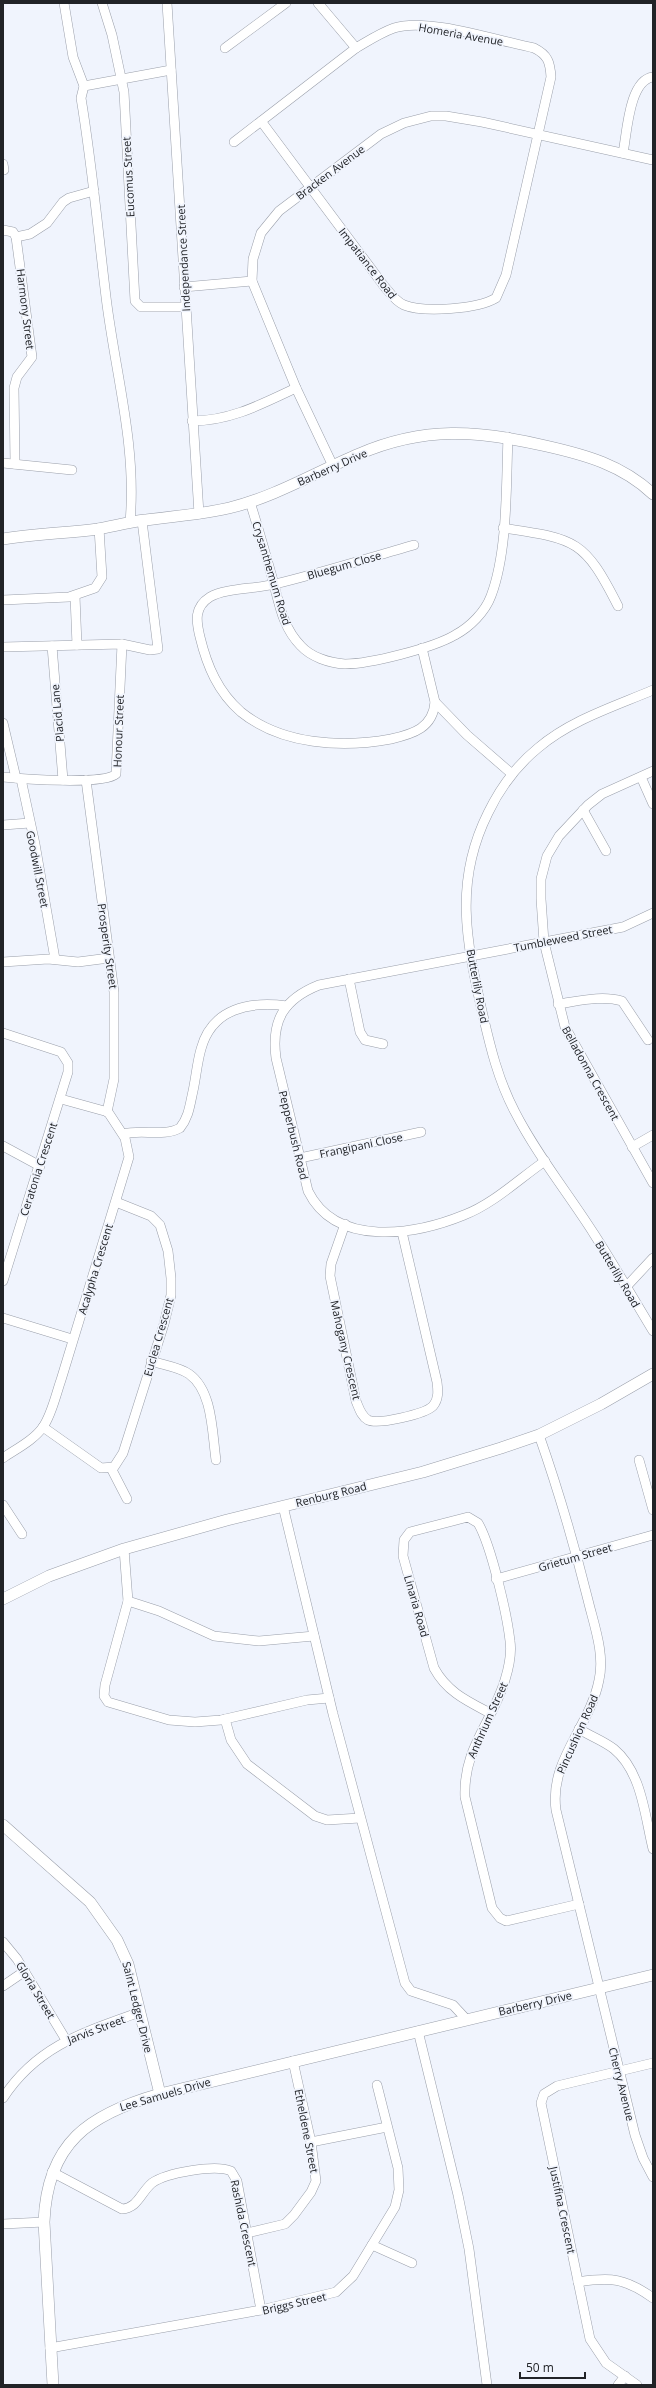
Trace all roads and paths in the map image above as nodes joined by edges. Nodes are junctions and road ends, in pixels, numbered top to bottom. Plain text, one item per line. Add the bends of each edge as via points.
1 (64, 3) edge
2 (102, 3) edge
3 (167, 3) edge
4 (286, 3) edge
5 (318, 3) edge
6 (225, 48) dead end
7 (356, 48) junction
8 (171, 70) junction
9 (653, 77) edge
10 (122, 79) junction
11 (84, 86) junction
12 (261, 122) junction
13 (538, 133) junction
14 (234, 142) dead end
15 (624, 153) junction
16 (653, 160) edge
17 (310, 187) junction
18 (94, 191) junction
19 (3, 230) edge
20 (16, 238) junction
21 (252, 281) junction
22 (184, 287) junction
23 (185, 307) junction
24 (296, 388) junction
25 (192, 422) junction
26 (508, 437) junction
27 (3, 463) edge
28 (15, 464) junction
29 (333, 466) junction
30 (72, 470) dead end
31 (653, 494) edge
32 (250, 502) junction
33 (199, 514) junction
34 (142, 521) junction
35 (130, 522) junction
36 (99, 528) junction
37 (503, 528) junction
38 (3, 539) edge
39 (414, 545) dead end
40 (274, 584) junction
41 (75, 596) junction
42 (3, 600) edge
43 (618, 606) dead end
44 (122, 644) junction
45 (52, 646) junction
46 (77, 646) junction
47 (3, 648) edge
48 (422, 648) junction
49 (653, 690) edge
50 (435, 702) junction
51 (3, 723) edge
52 (653, 771) edge
53 (512, 774) junction
54 (3, 776) edge
55 (640, 777) junction
56 (19, 778) junction
57 (63, 780) junction
58 (86, 780) junction
59 (653, 804) edge
60 (583, 810) junction
61 (30, 823) junction
62 (3, 825) edge
63 (606, 851) dead end
64 (652, 914) edge
65 (544, 942) junction
66 (471, 956) junction
67 (110, 958) junction
68 (55, 959) junction
69 (3, 962) edge
70 (349, 978) junction
71 (558, 1004) junction
72 (287, 1006) junction
73 (3, 1032) edge
74 (648, 1040) dead end
75 (383, 1044) dead end
76 (61, 1099) junction
77 (107, 1112) junction
78 (421, 1132) dead end
79 (123, 1134) junction
80 (653, 1135) edge
81 (3, 1146) edge
82 (632, 1147) junction
83 (300, 1158) junction
84 (545, 1160) junction
85 (40, 1166) junction
86 (653, 1183) edge
87 (116, 1202) junction
88 (345, 1224) junction
89 (402, 1232) junction
90 (6, 1258) edge
91 (653, 1258) edge
92 (3, 1281) edge
93 (626, 1287) junction
94 (3, 1318) edge
95 (653, 1331) edge
96 (72, 1339) junction
97 (151, 1361) junction
98 (653, 1374) edge
99 (43, 1427) junction
100 (539, 1435) junction
101 (3, 1458) edge
102 (216, 1460) dead end
103 (639, 1460) dead end
104 (111, 1468) junction
105 (127, 1499) dead end
106 (3, 1505) edge
107 (283, 1506) junction
108 (653, 1510) edge
109 (468, 1517) joint
110 (22, 1534) dead end
111 (653, 1535) edge
112 (124, 1549) junction
113 (577, 1556) junction
114 (496, 1579) junction
115 (3, 1599) edge
116 (128, 1601) junction
117 (314, 1636) junction
118 (329, 1698) junction
119 (490, 1713) junction
120 (225, 1719) junction
121 (579, 1730) junction
122 (360, 1818) junction
123 (3, 1825) edge
124 (653, 1849) edge
125 (579, 1904) junction
126 (3, 1942) edge
127 (25, 1971) junction
128 (653, 1975) edge
129 (3, 1986) edge
130 (599, 1988) junction
131 (140, 2012) junction
132 (466, 2019) junction
133 (418, 2031) junction
134 (66, 2040) junction
135 (293, 2061) junction
136 (653, 2063) edge
137 (619, 2071) junction
138 (377, 2085) dead end
139 (160, 2094) junction
140 (3, 2098) edge
141 (386, 2127) junction
142 (311, 2142) junction
143 (52, 2172) junction
144 (653, 2176) edge
145 (44, 2222) junction
146 (3, 2224) edge
147 (247, 2234) junction
148 (372, 2245) junction
149 (412, 2263) dead end
150 (578, 2282) junction
151 (653, 2298) edge
152 (261, 2310) junction
153 (50, 2348) junction
154 (625, 2376) junction
155 (53, 2385) edge
156 (487, 2385) edge
157 (618, 2385) edge
158 (637, 2385) edge

1 - 11 street via 73,57
2 - 10 street, Eucomus Street
3 - 8 street, Independance Street
4 - 6 street
5 - 7 street
7 - 12 street, Homeria Avenue
7 - 13 street, Homeria Avenue via 394,28 412,25 451,30 534,48 543,53 550,64 551,77
8 - 10 street
8 - 22 street, Independance Street
9 - 15 street via 644,79 636,88
10 - 11 street
10 - 23 street, Eucomus Street via 135,301 142,307
11 - 18 street via 81,98
12 - 14 street, Homeria Avenue
12 - 17 street, Impatiance Road
13 - 15 street, Bracken Avenue
13 - 17 street, Bracken Avenue via 446,116 420,118 381,134
13 - 17 street, Impatiance Road via 506,275 501,291 489,302 426,309 403,305 384,286
15 - 16 street, Bracken Avenue
17 - 21 street, Bracken Avenue via 266,224 253,258
18 - 20 street via 69,198 47,223 30,234
18 - 35 street via 106,297 126,413 132,498
19 - 20 street via 13,232
20 - 28 street, Harmony Street via 32,357 17,377 14,388
21 - 22 street
21 - 24 street, Bracken Avenue
22 - 23 street, Independance Street
23 - 25 street, Independance Street
24 - 25 street via 231,417
24 - 29 street, Bracken Avenue
25 - 33 street, Independance Street
26 - 29 street, Barberry Drive via 472,433 423,435 391,442
26 - 31 street, Barberry Drive via 606,462 636,479
26 - 37 street, Crysanthemum Road
27 - 28 street
28 - 30 street
29 - 32 street, Barberry Drive
32 - 33 street, Barberry Drive
32 - 40 street, Crysanthemum Road
33 - 34 street, Barberry Drive
34 - 35 street, Barberry Drive
34 - 44 street via 159,647 153,651
35 - 36 street, Barberry Drive
36 - 38 street, Barberry Drive
36 - 41 street via 102,577 95,588
37 - 43 street via 551,535 581,548 599,569
37 - 48 street, Crysanthemum Road via 497,576 485,608 473,622 455,636
39 - 40 street, Bluegum Close
40 - 48 street, Crysanthemum Road via 283,619 291,634 301,647 321,659 344,664
40 - 50 street, Bluegum Close via 210,597 197,612 203,653 212,676 226,698 242,713 269,729 302,739 335,744 368,743 409,735 420,730 435,711
41 - 42 street
41 - 46 street
44 - 46 street
44 - 58 street, Honour Street via 118,770 111,778
45 - 46 street
45 - 47 street
45 - 57 street, Placid Lane
48 - 50 street
49 - 53 street, Butterlily Road via 564,729 537,748
50 - 53 street
51 - 56 street, Goodwill Street
52 - 55 street, Belladonna Crescent
53 - 66 street, Butterlily Road via 488,811 469,860 466,924
54 - 56 street, Honour Street
55 - 59 street
55 - 60 street, Belladonna Crescent via 602,794
56 - 57 street, Honour Street
56 - 61 street, Goodwill Street
57 - 58 street, Honour Street
58 - 67 street, Prosperity Street
60 - 63 street
60 - 65 street, Belladonna Crescent via 559,836 547,856 541,879
61 - 62 street
61 - 68 street, Goodwill Street
64 - 65 street, Tumbleweed Street via 623,927
65 - 66 street, Tumbleweed Street
65 - 71 street, Belladonna Crescent
66 - 70 street, Pepperbush Road
66 - 84 street, Butterlily Road via 495,1066 515,1113
67 - 68 street via 78,962
67 - 77 street, Prosperity Street via 115,1025 114,1079
68 - 69 street
70 - 72 street, Pepperbush Road via 307,990
70 - 75 street via 360,1032 365,1040
71 - 74 street via 614,998 622,1001
71 - 82 street, Belladonna Crescent via 565,1027
72 - 79 street via 270,1004 239,1007 223,1016 204,1041 187,1116 180,1128 166,1132 138,1131
72 - 83 street, Pepperbush Road via 278,1020 274,1041
73 - 76 street, Ceratonia Crescent via 53,1048 65,1057 68,1072
76 - 77 street
76 - 85 street, Ceratonia Crescent
77 - 79 street, Acalypha Crescent
78 - 83 street, Frangipani Close
79 - 87 street, Acalypha Crescent via 129,1157
80 - 82 street
81 - 85 street
82 - 86 street, Belladonna Crescent
83 - 88 street, Pepperbush Road via 312,1199 327,1216
84 - 89 street, Pepperbush Road via 465,1215
84 - 93 street, Butterlily Road via 594,1233
85 - 90 street, Ceratonia Crescent
87 - 96 street, Acalypha Crescent
87 - 97 street, Euclea Crescent via 145,1212 155,1219 168,1251 171,1295
88 - 89 street, Pepperbush Road via 380,1233
88 - 89 street, Mahogany Crescent via 331,1264 332,1287 356,1401 363,1416 378,1422 428,1410 438,1395
90 - 92 street, Ceratonia Crescent
91 - 93 street
93 - 95 street, Butterlily Road
94 - 96 street
96 - 99 street, Acalypha Crescent via 61,1380
97 - 102 street via 188,1373 200,1384 210,1416
97 - 104 street, Euclea Crescent via 123,1453 117,1465
98 - 100 street, Renburg Road via 602,1404
99 - 101 street, Acalypha Crescent
99 - 104 street via 93,1465
100 - 107 street, Renburg Road via 423,1472
100 - 113 street, Pincushion Road
103 - 108 street
104 - 105 street
106 - 110 street
107 - 112 street, Renburg Road
107 - 117 street
109 - 114 street, Anthrium Street via 475,1520 481,1528
109 - 119 street, Linaria Road via 410,1532 404,1540 403,1556 434,1668 454,1693
111 - 113 street, Grietum Street
112 - 115 street, Renburg Road via 49,1576
112 - 116 street
113 - 114 street, Grietum Street
113 - 121 street, Pincushion Road via 597,1637 600,1663 597,1687
114 - 119 street, Anthrium Street via 510,1641 510,1659 505,1680
116 - 117 street via 159,1611 214,1636 259,1641
116 - 120 street via 105,1685 106,1699 118,1706 177,1722
117 - 118 street
118 - 120 street via 307,1700
118 - 122 street
119 - 125 street, Anthrium Street via 470,1754 465,1797 492,1908 506,1921
120 - 122 street via 231,1740 247,1764 315,1816 326,1820
121 - 124 street via 613,1749 631,1769
121 - 125 street, Pincushion Road via 561,1764 554,1799
122 - 132 street via 405,1983 411,1992 453,2005
123 - 131 street, Saint Ledger Drive via 90,1902 105,1921 118,1940 128,1964
125 - 130 street, Pincushion Road
126 - 127 street, Gloria Street
127 - 129 street
127 - 134 street, Gloria Street
128 - 130 street, Barberry Drive
130 - 132 street, Barberry Drive
130 - 137 street, Cherry Avenue
131 - 134 street, Jarvis Street
131 - 139 street, Saint Ledger Drive
132 - 133 street, Barberry Drive
133 - 135 street, Lee Samuels Drive
133 - 156 street via 467,2241
134 - 140 street, Jarvis Street via 36,2061
135 - 139 street, Lee Samuels Drive
135 - 142 street, Etheldene Street
136 - 137 street
137 - 144 street, Cherry Avenue via 635,2135
137 - 150 street, Justifina Crescent via 557,2086 547,2091 542,2098 543,2115
138 - 141 street, Briggs Street
139 - 143 street, Lee Samuels Drive via 116,2108 90,2123 74,2138
141 - 142 street
141 - 148 street, Briggs Street via 398,2168 399,2190 395,2207
142 - 147 street, Etheldene Street via 316,2176 311,2192 285,2224
143 - 145 street, Lee Samuels Drive via 45,2201
143 - 147 street, Rashida Crescent via 122,2209 133,2206 151,2185 165,2176 206,2169 226,2169 237,2181
145 - 146 street
145 - 153 street, Lee Samuels Drive
147 - 152 street, Rashida Crescent
148 - 149 street
148 - 152 street, Briggs Street via 353,2276 336,2292
150 - 151 street via 613,2279 635,2285
150 - 154 street, Justifina Crescent via 584,2320 594,2346 606,2362
152 - 153 street, Briggs Street
153 - 155 street, Lee Samuels Drive
154 - 157 street
154 - 158 street, Justifina Crescent

